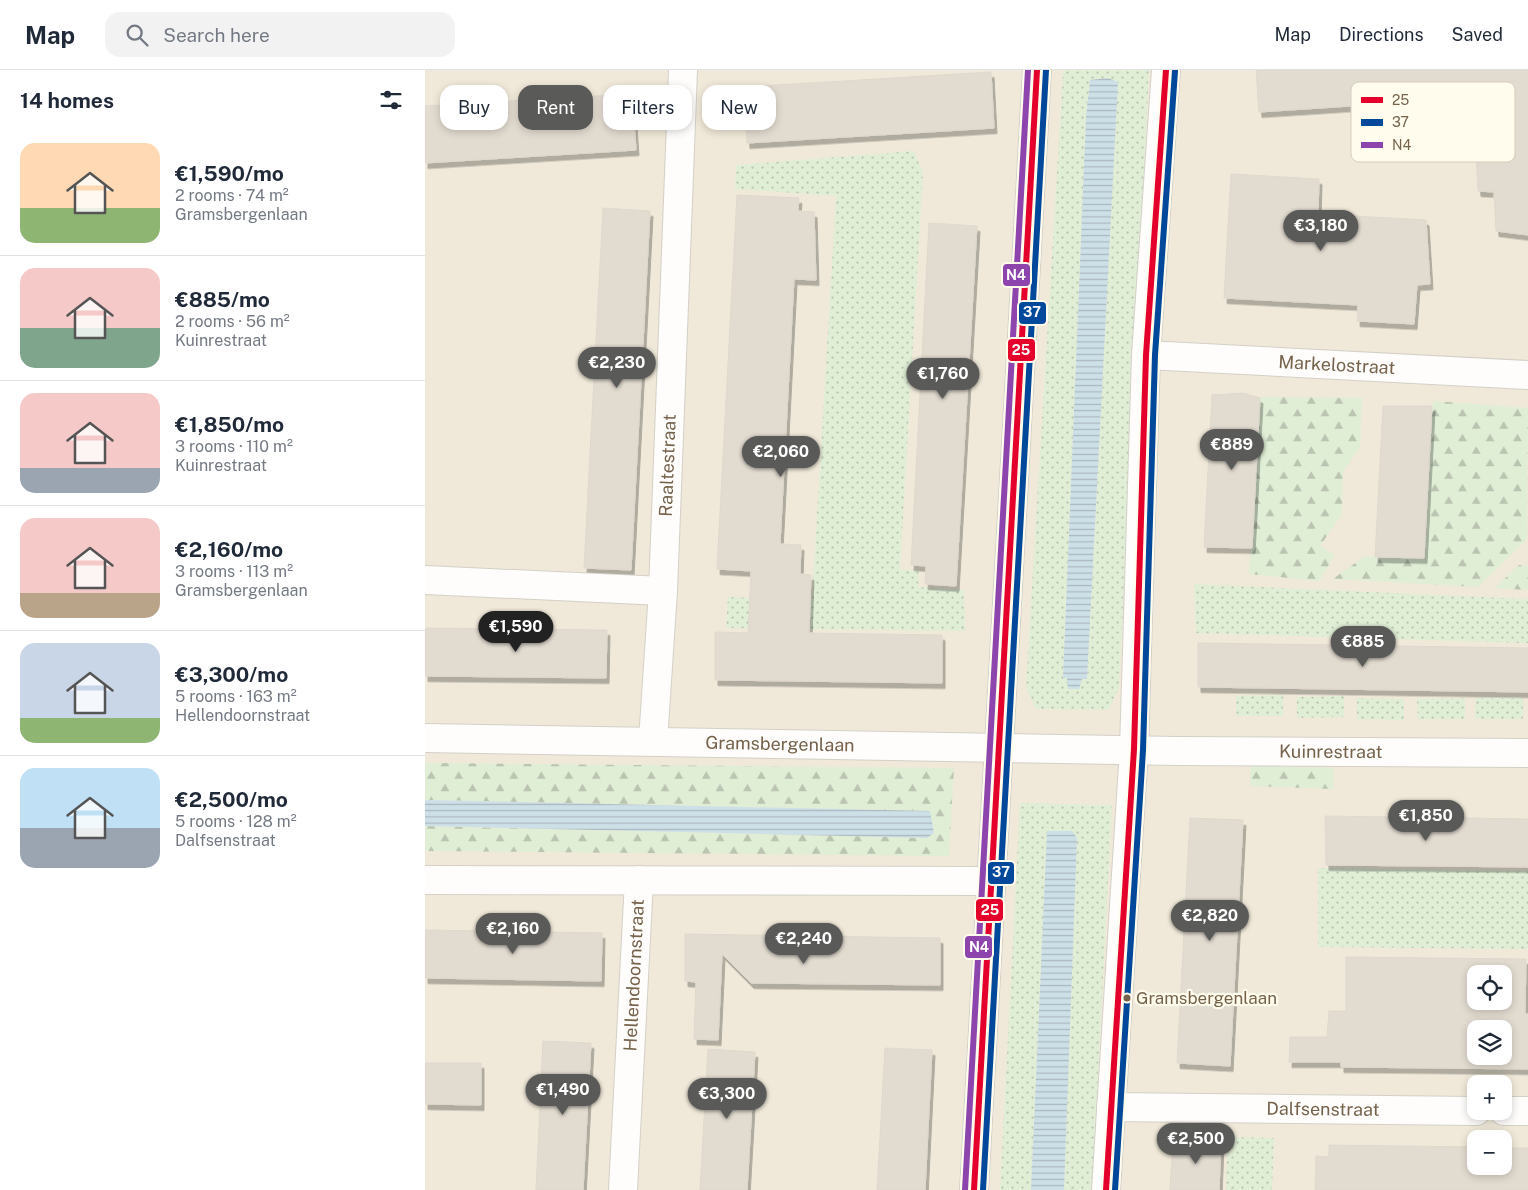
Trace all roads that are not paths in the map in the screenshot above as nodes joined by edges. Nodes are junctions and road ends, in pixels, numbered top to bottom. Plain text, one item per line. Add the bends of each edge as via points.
1 (683, 70) edge
2 (1037, 70) edge
3 (1166, 70) edge
4 (1146, 355) junction
5 (1528, 375) edge
6 (425, 580) edge
7 (663, 590) junction
8 (425, 738) edge
9 (653, 741) junction
10 (1000, 747) junction
11 (1134, 749) junction
12 (1528, 753) edge
13 (425, 880) edge
14 (639, 880) junction
15 (992, 881) junction
16 (1111, 1107) junction
17 (1467, 1111) edge
18 (1512, 1111) edge
19 (1528, 1112) edge
20 (623, 1190) edge
21 (974, 1190) edge
22 (1106, 1190) edge

1 - 7 street, Raaltestraat
2 - 10 street
3 - 4 street
4 - 5 street, Markelostraat
4 - 11 street
6 - 7 street
7 - 9 street, Raaltestraat
8 - 9 street, Gramsbergenlaan
9 - 10 street, Gramsbergenlaan
10 - 11 street, Gramsbergenlaan
10 - 15 street
11 - 12 street, Kuinrestraat
11 - 16 street
13 - 14 street
14 - 15 street
14 - 20 street, Hellendoornstraat
15 - 21 street
16 - 17 street, Dalfsenstraat
16 - 22 street
18 - 19 street

